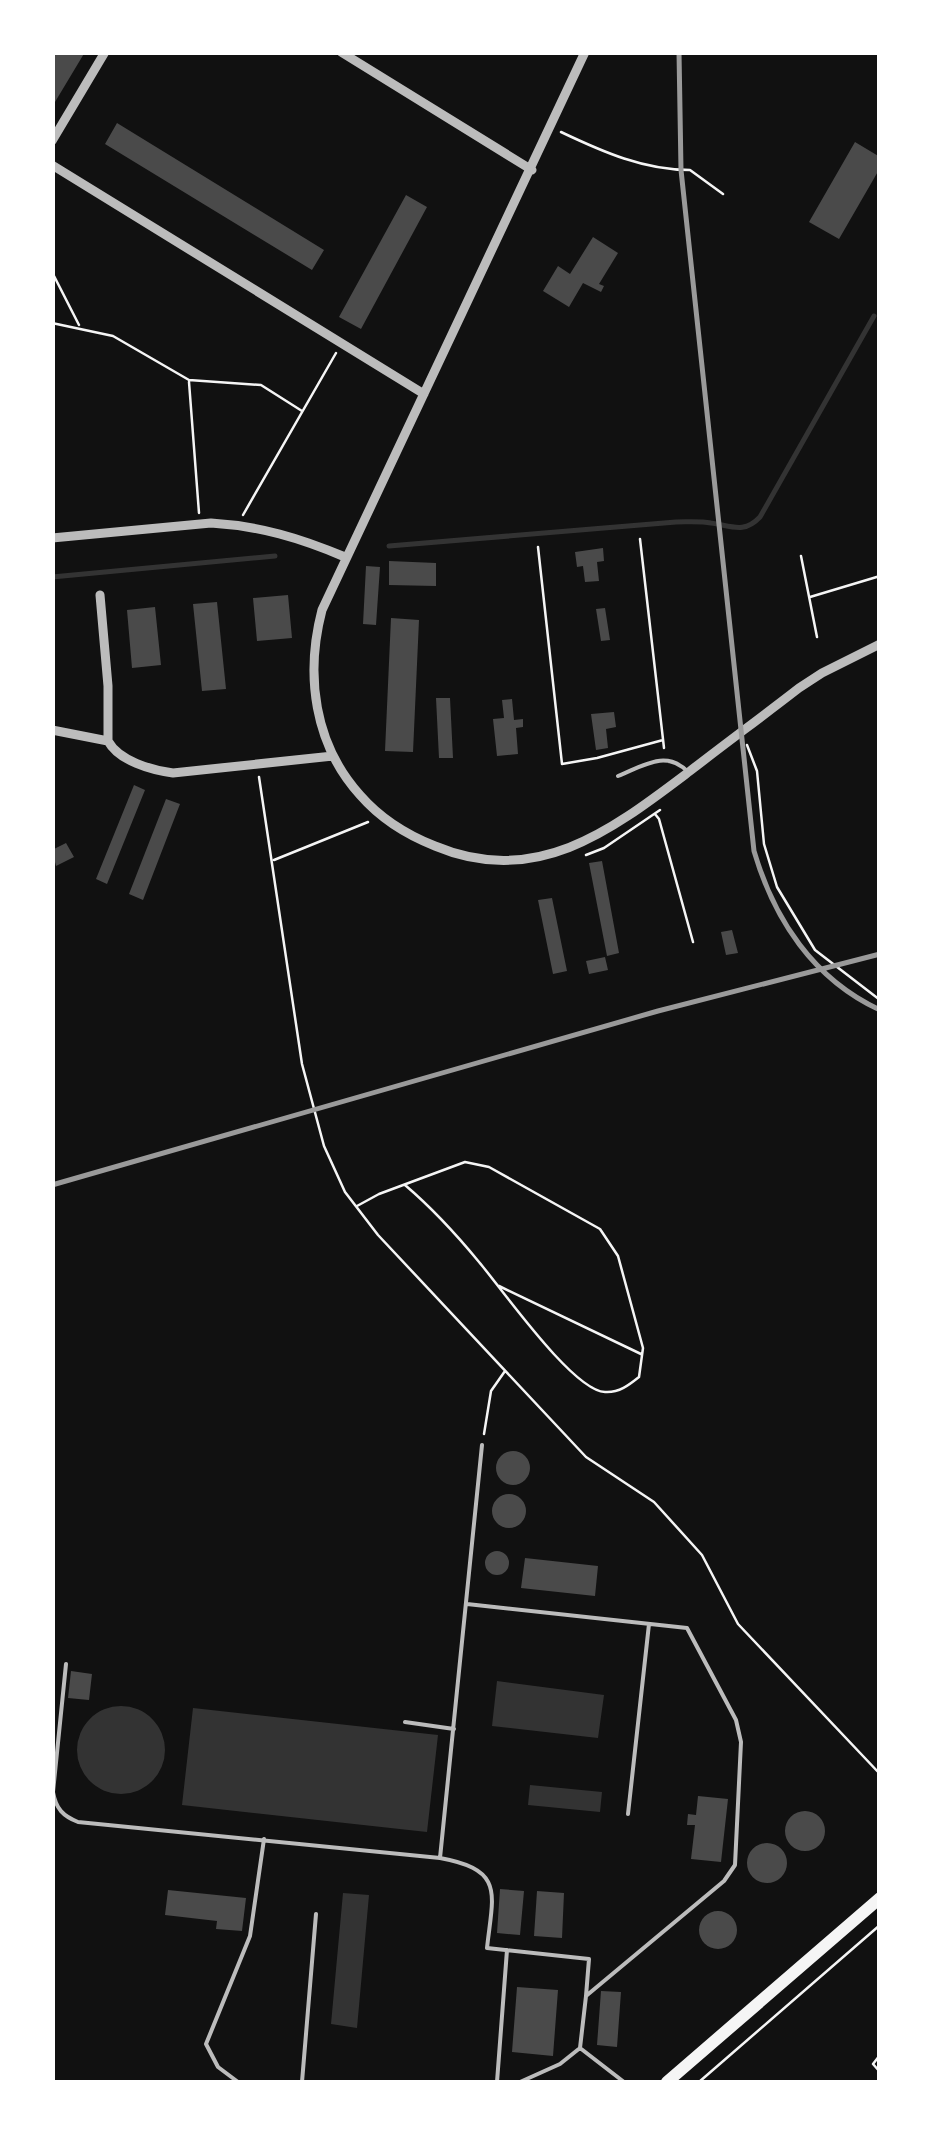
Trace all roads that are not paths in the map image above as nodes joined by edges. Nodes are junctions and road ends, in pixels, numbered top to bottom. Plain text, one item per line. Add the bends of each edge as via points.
1 (106, 52) edge
2 (340, 52) edge
3 (586, 52) edge
4 (52, 141) edge
5 (53, 166) edge
6 (532, 170) junction
7 (424, 394) junction
8 (52, 538) edge
9 (345, 557) junction
10 (100, 595) dead end
11 (880, 644) edge
12 (52, 730) edge
13 (108, 740) junction
14 (333, 756) junction
15 (688, 772) junction
16 (618, 776) dead end
17 (482, 1445) dead end
18 (466, 1604) junction
19 (649, 1624) junction
20 (66, 1664) dead end
21 (405, 1722) dead end
22 (454, 1729) junction
23 (628, 1814) dead end
24 (264, 1840) junction
25 (440, 1858) junction
26 (880, 1898) edge
27 (316, 1914) dead end
28 (507, 1950) junction
29 (586, 1996) junction
30 (580, 2048) junction
31 (238, 2082) edge
32 (302, 2082) edge
33 (497, 2082) edge
34 (520, 2082) edge
35 (624, 2082) edge
36 (667, 2082) edge

1 - 4 street
2 - 6 street
3 - 6 street
5 - 7 street
6 - 7 street
7 - 9 street
8 - 9 street via 238,525 282,532
9 - 14 street via 322,610 312,665
10 - 13 street
11 - 15 street via 810,680
12 - 13 street
13 - 14 street via 114,751 172,774
14 - 15 street via 384,817 442,849 485,860 548,855 602,834
15 - 16 lane via 660,759
17 - 18 lane
18 - 19 lane
18 - 22 lane
19 - 23 lane
19 - 29 lane via 687,1628 736,1720 741,1742 735,1866
20 - 24 lane via 53,1792 65,1816
21 - 22 lane
22 - 25 lane
24 - 25 lane
24 - 31 lane via 250,1936 206,2044 218,2067
25 - 28 lane via 468,1863 490,1883 487,1948
26 - 36 main road
27 - 32 lane
28 - 29 lane via 589,1959
28 - 33 lane
29 - 30 lane
30 - 34 lane
30 - 35 lane

